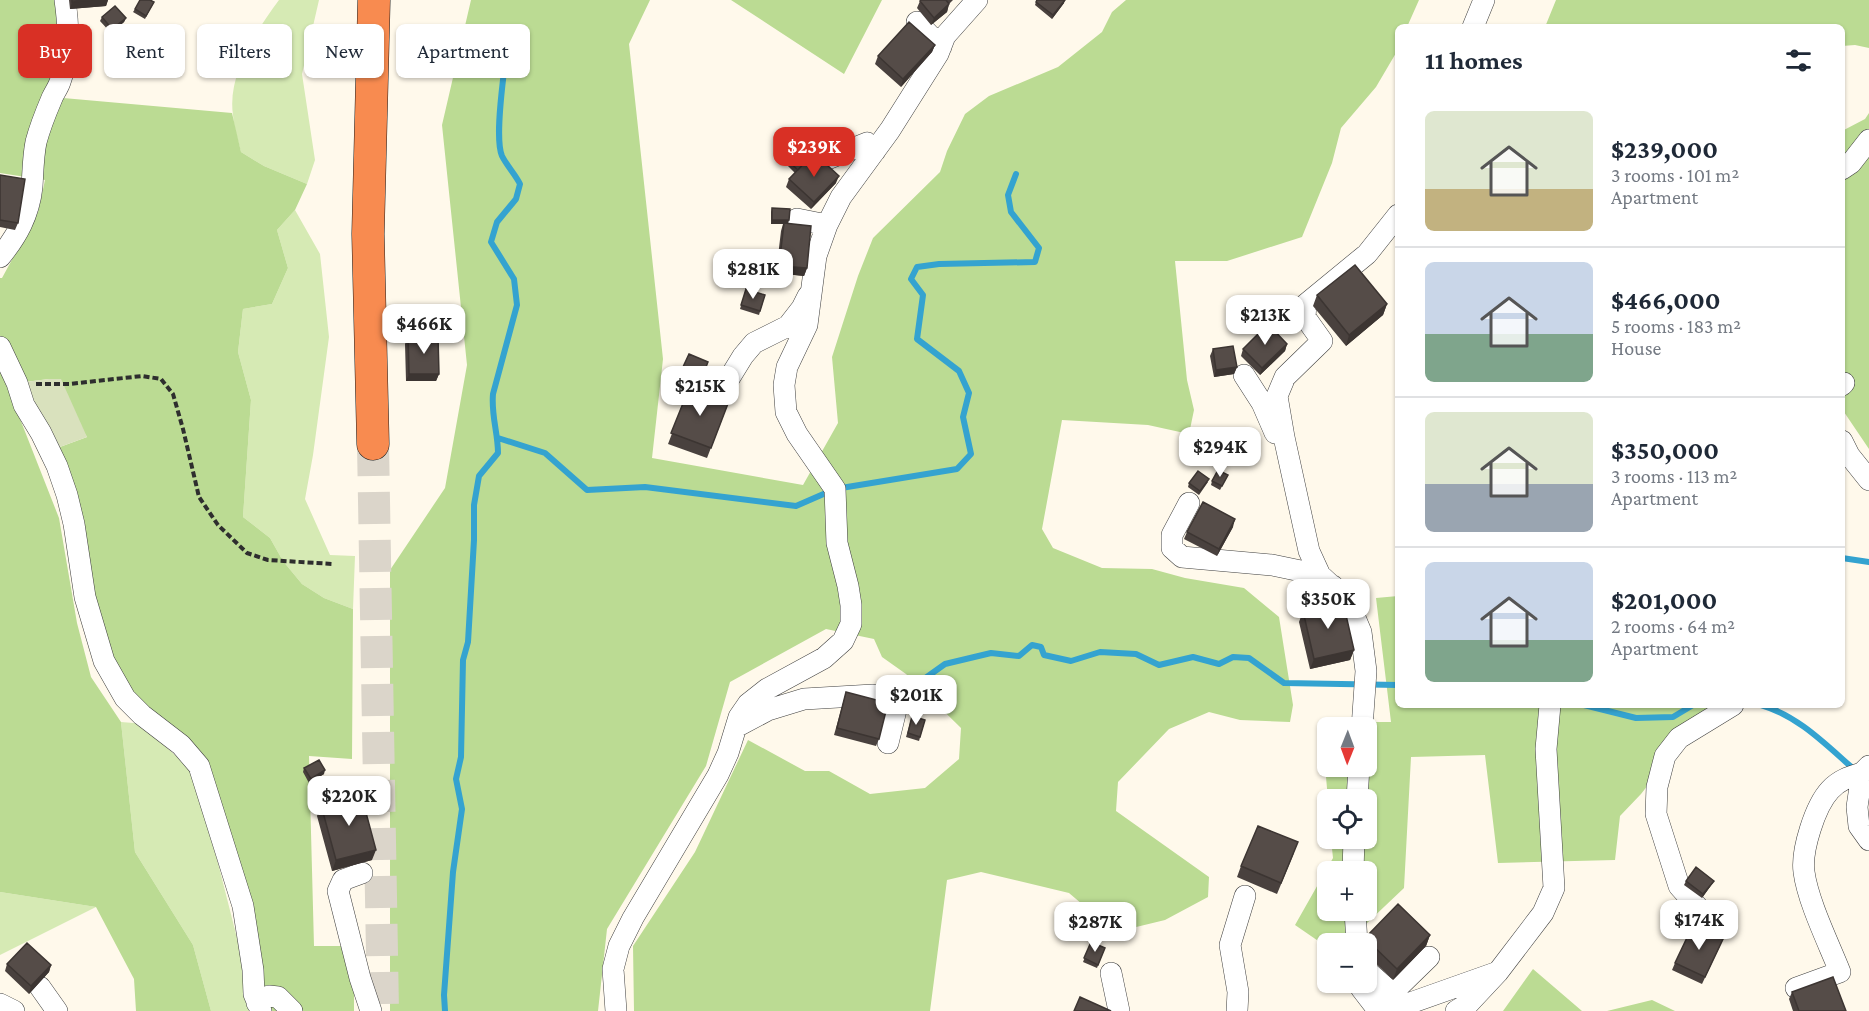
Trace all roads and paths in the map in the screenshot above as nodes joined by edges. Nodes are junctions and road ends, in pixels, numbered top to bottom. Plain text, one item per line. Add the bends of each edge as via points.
1 (65, 0) edge
2 (374, 0) edge
3 (977, 0) edge
4 (1484, 0) edge
5 (916, 22) dead end
6 (1474, 24) edge
7 (941, 47) junction
8 (1869, 140) edge
9 (875, 151) junction
10 (825, 160) edge
11 (1845, 167) edge
12 (797, 219) dead end
13 (1395, 219) edge
14 (827, 225) junction
15 (0, 257) edge
16 (813, 286) junction
17 (0, 347) edge
18 (1245, 375) dead end
19 (17, 383) junction
20 (691, 385) edge
21 (1284, 437) junction
22 (373, 444) tunnel mouth
23 (1845, 447) edge
24 (1869, 480) edge
25 (1189, 503) dead end
26 (333, 564) dead end
27 (1327, 580) junction
28 (1323, 609) edge
29 (1550, 708) edge
30 (1728, 708) edge
31 (1363, 717) edge
32 (736, 727) junction
33 (888, 743) dead end
34 (1865, 770) edge
35 (1869, 840) edge
36 (362, 873) dead end
37 (1245, 896) dead end
38 (1708, 933) edge
39 (1429, 957) dead end
40 (1498, 972) junction
41 (1111, 973) dead end
42 (1377, 980) edge
43 (40, 987) edge
44 (1796, 988) edge
45 (1364, 993) edge
46 (0, 1004) edge
47 (259, 1007) edge
48 (1372, 1008) edge
49 (14, 1011) edge
50 (57, 1011) edge
51 (292, 1011) edge
52 (371, 1011) edge
53 (616, 1011) edge
54 (1119, 1011) edge
55 (1238, 1011) edge
56 (1456, 1011) edge

1 - 15 street via 69,25 60,82 36,140 32,189 24,218 16,237
2 - 22 highway via 368,234
3 - 7 street via 945,36
4 - 6 street
5 - 7 street
7 - 9 street
8 - 11 street
9 - 10 street via 867,144
9 - 14 street via 841,196
12 - 14 street
13 - 21 street via 1367,254 1306,304 1305,317 1322,341 1285,377 1277,396
14 - 16 street via 816,256
16 - 20 street via 788,326 754,343 719,395
16 - 32 street via 807,325 787,367 786,412 834,489 837,543 848,586 851,624 843,641 824,658 748,704
17 - 19 street
18 - 21 street via 1274,432
19 - 26 path via 69,384 142,376 161,379 173,394 199,496 218,525 247,553 268,560
19 - 47 street via 67,495 85,597 104,661 125,698 181,745 199,766 243,906
21 - 27 street via 1309,551
23 - 24 street
25 - 27 street via 1172,535 1172,548 1182,557 1272,565
27 - 28 street via 1321,598
27 - 31 street via 1348,601 1361,632 1366,671
29 - 40 street via 1546,748 1554,888 1543,913
30 - 38 street via 1679,738 1665,756 1657,787 1656,814 1678,886 1702,912
32 - 33 street via 768,710 804,699 873,695 896,710
32 - 53 street via 718,776 619,946 613,969
34 - 35 street via 1857,807 1859,826
34 - 44 street via 1843,778 1828,791 1815,815 1804,852 1808,890 1840,972
36 - 52 street via 343,880 338,891
37 - 55 street via 1230,945
39 - 42 street via 1392,993
40 - 48 street via 1399,1007
40 - 56 street
41 - 54 street
43 - 50 street
45 - 48 street
46 - 49 street
47 - 51 street via 269,996 278,997

